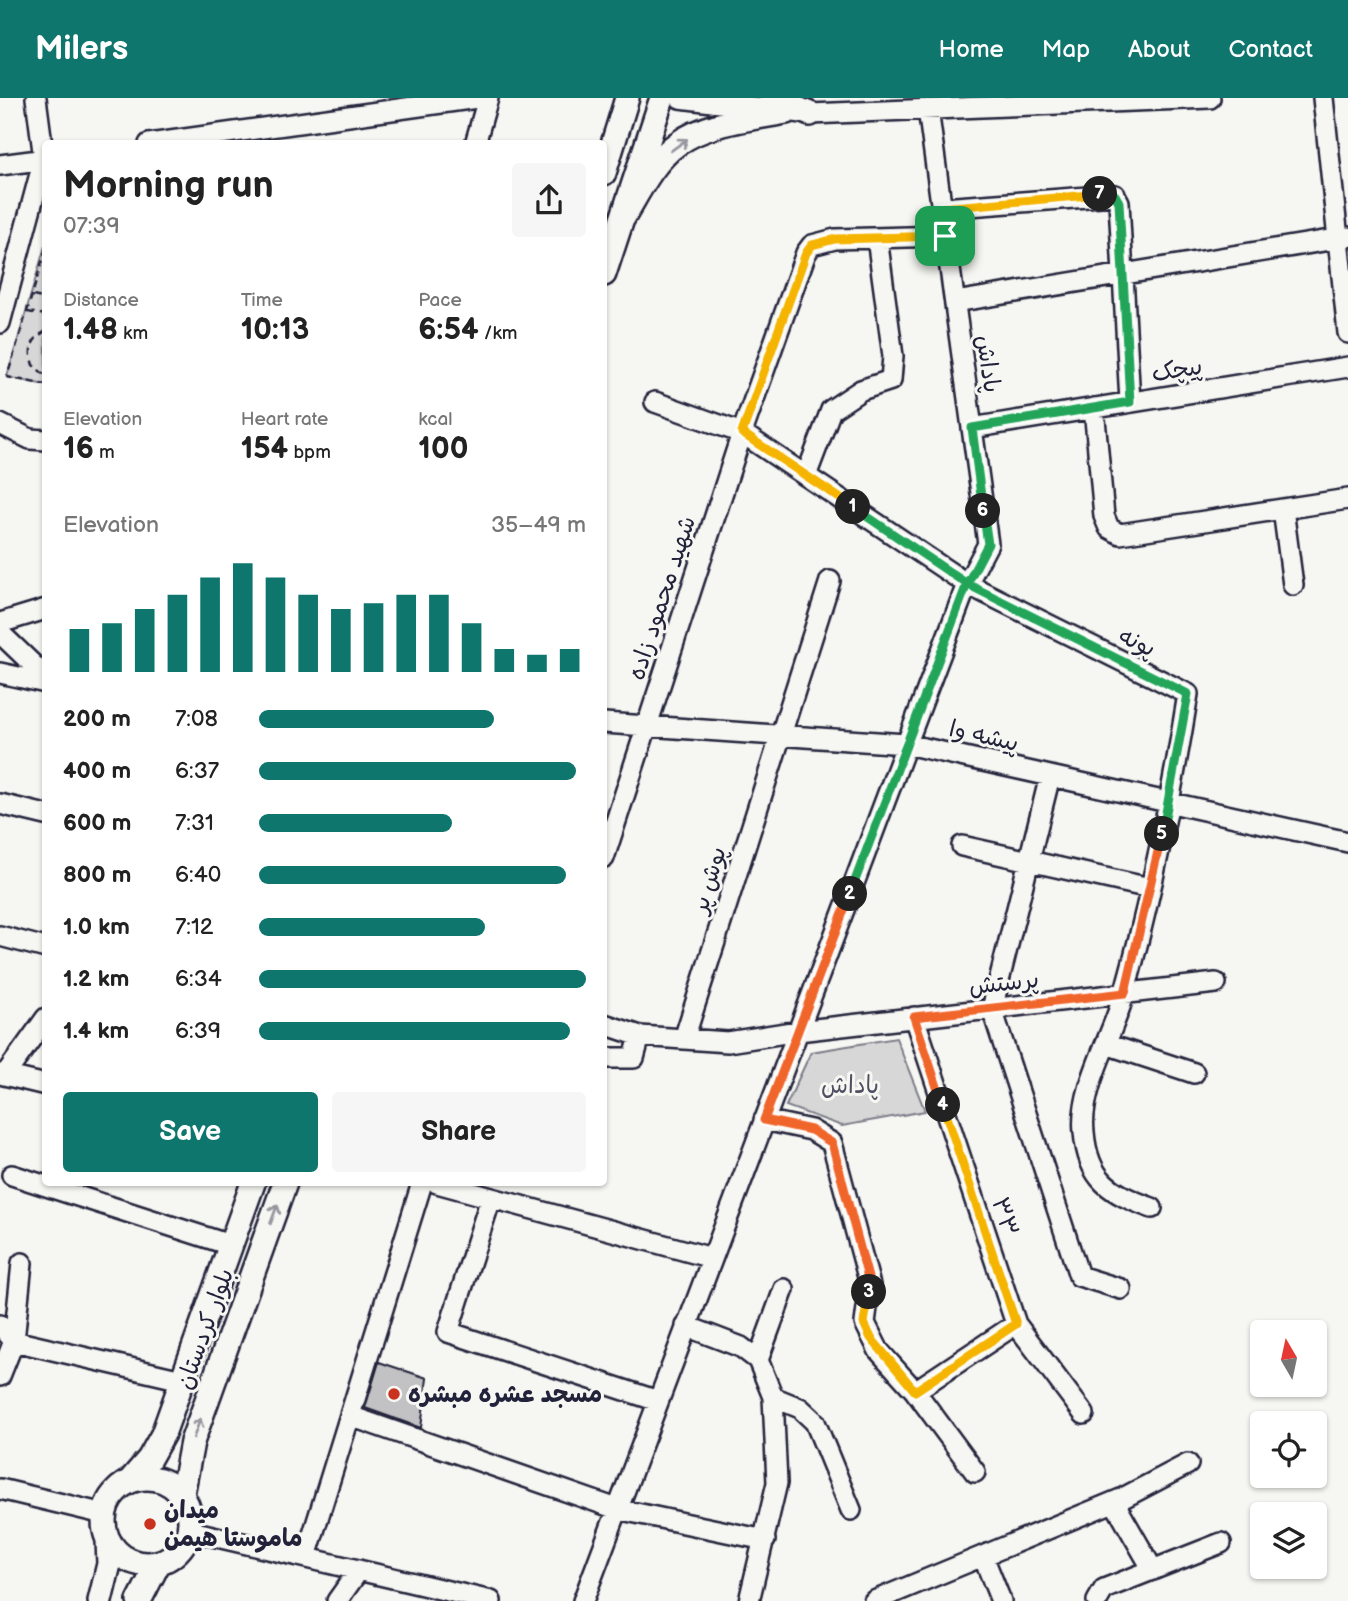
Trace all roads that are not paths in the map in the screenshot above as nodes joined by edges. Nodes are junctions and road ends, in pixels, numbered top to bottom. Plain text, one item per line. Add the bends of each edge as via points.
1 (36, 98) edge
2 (477, 98) edge
3 (488, 98) edge
4 (627, 98) edge
5 (662, 98) edge
6 (680, 98) edge
7 (1210, 98) edge
8 (1323, 98) edge
9 (779, 105) edge
10 (928, 109) junction
11 (810, 114) joint
12 (42, 140) edge
13 (178, 140) edge
14 (476, 140) edge
15 (42, 159) edge
16 (607, 163) edge
17 (0, 165) edge
18 (42, 170) edge
19 (942, 208) junction
20 (623, 218) junction
21 (945, 236) junction
22 (1344, 237) edge
23 (877, 238) junction
24 (607, 265) edge
25 (1122, 274) junction
26 (954, 302) junction
27 (0, 323) edge
28 (1348, 333) edge
29 (1348, 367) edge
30 (655, 401) dead end
31 (1130, 402) junction
32 (1094, 408) junction
33 (0, 424) edge
34 (972, 428) junction
35 (742, 433) junction
36 (42, 440) edge
37 (806, 476) junction
38 (1348, 499) edge
39 (1283, 509) junction
40 (830, 581) dead end
41 (967, 584) junction
42 (1293, 584) dead end
43 (42, 611) edge
44 (0, 623) edge
45 (0, 633) edge
46 (0, 673) edge
47 (42, 673) edge
48 (42, 682) edge
49 (607, 723) edge
50 (646, 726) junction
51 (780, 735) junction
52 (906, 744) junction
53 (1050, 776) junction
54 (1170, 802) junction
55 (0, 804) edge
56 (42, 814) edge
57 (1348, 842) edge
58 (962, 846) dead end
59 (607, 849) edge
60 (1029, 859) junction
61 (1150, 888) junction
62 (0, 936) edge
63 (42, 947) edge
64 (1216, 983) dead end
65 (1125, 993) junction
66 (992, 1009) junction
67 (914, 1017) junction
68 (42, 1023) edge
69 (607, 1025) edge
70 (798, 1031) junction
71 (639, 1036) junction
72 (684, 1039) junction
73 (1107, 1044) junction
74 (607, 1058) edge
75 (1195, 1073) dead end
76 (2, 1075) edge
77 (42, 1084) edge
78 (764, 1120) junction
79 (12, 1175) dead end
80 (42, 1182) edge
81 (61, 1186) edge
82 (252, 1186) edge
83 (284, 1186) edge
84 (421, 1186) edge
85 (448, 1186) edge
86 (79, 1190) edge
87 (491, 1198) junction
88 (1152, 1208) dead end
89 (230, 1245) junction
90 (712, 1258) junction
91 (22, 1263) dead end
92 (784, 1289) dead end
93 (1121, 1289) dead end
94 (1016, 1324) junction
95 (0, 1325) edge
96 (686, 1326) junction
97 (14, 1340) junction
98 (758, 1360) junction
99 (0, 1376) edge
100 (182, 1380) junction
101 (915, 1391) junction
102 (773, 1397) junction
103 (658, 1401) junction
104 (1084, 1414) dead end
105 (350, 1416) junction
106 (1188, 1464) dead end
107 (975, 1472) dead end
108 (130, 1482) junction
109 (0, 1489) edge
110 (182, 1494) junction
111 (1114, 1502) junction
112 (617, 1509) junction
113 (851, 1510) dead end
114 (104, 1514) junction
115 (191, 1531) junction
116 (765, 1539) junction
117 (108, 1541) junction
118 (1221, 1543) dead end
119 (983, 1556) junction
120 (306, 1557) junction
121 (158, 1564) junction
122 (359, 1570) junction
123 (1153, 1570) junction
124 (100, 1601) edge
125 (139, 1601) edge
126 (337, 1601) edge
127 (491, 1601) edge
128 (583, 1601) edge
129 (749, 1601) edge
130 (874, 1601) edge
131 (1001, 1601) edge
132 (1097, 1601) edge

1 - 12 street
2 - 13 street
3 - 14 street
4 - 16 main road
5 - 20 main road
6 - 9 street
7 - 10 street
8 - 22 street
9 - 11 main road
20 -> 9 main road via 653,170 677,144
10 - 11 street
10 - 19 street, پاداش
15 - 17 street
18 - 27 street
19 - 21 street, پاداش
19 - 25 street via 1115,195
20 - 24 main road
21 - 23 street, شهید محمود زاده
21 - 26 street, پاداش
22 - 25 street
22 - 28 street
23 - 35 street, شهید محمود زاده via 823,241 806,253
23 - 37 street via 891,380 861,390 831,410
25 - 26 street
25 - 31 street
26 - 34 street, پاداش
29 - 31 street, پیچک
30 - 35 street
31 - 32 street, پیچک
32 - 34 street, پیچک
32 - 39 street via 1104,516 1109,528 1120,534
33 - 36 street via 30,439
34 - 41 street, پاداش via 988,544
35 - 37 street
35 - 50 street, شهید محمود زاده
37 - 41 street
38 - 39 street
39 - 42 street
40 - 51 street, پوش پر
41 - 52 street, پاداش
41 - 54 street, پونه via 1188,694
43 - 44 street
45 - 47 street
46 - 48 street
49 - 50 street, پیشه وا
50 - 51 street, پیشه وا
50 - 59 street, شهید محمود زاده
51 - 52 street, پیشه وا
51 - 72 street, پوش پر
52 - 53 street, پیشه وا
52 - 70 street, پاداش
53 - 54 street, پیشه وا
53 - 60 street
54 - 57 street, پیشه وا
54 - 61 street
55 - 56 street
58 - 60 street
60 - 61 street
60 - 66 street
61 - 65 street
62 - 63 street
64 - 65 street, پرستش
65 - 66 street, پرستش
65 - 73 street
66 - 67 street, پرستش
66 - 93 street via 1079,1276
67 - 70 street, پرستش
67 - 94 street, ۳۳
68 - 76 street
69 - 71 street, پرستش
70 - 72 street, پرستش via 728,1042
70 - 78 street, پاداش
71 - 72 street, پرستش
71 - 74 street via 634,1058
73 - 75 street
73 - 88 street via 1084,1104 1088,1155 1097,1175 1115,1195
76 - 77 street
78 - 90 street, پاداش
78 - 101 street via 811,1130 832,1143 870,1285 864,1323 879,1351
79 - 80 street
81 - 86 street
82 - 89 main road, بلوار کردستان
110 -> 83 main road, بلوار کردستان via 192,1442
84 - 105 street
85 - 87 street
86 - 89 street
87 - 90 street
87 - 103 street via 448,1332
89 - 100 main road, بلوار کردستان
90 - 96 street, پاداش
91 - 97 street
92 - 98 street
94 - 101 street
94 - 104 street, ۳۳
95 - 97 street
96 - 98 street via 741,1347
96 - 103 street, پاداش
97 - 99 street
97 - 100 street
98 - 102 street
100 - 108 main road, بلوار کردستان via 163,1434
101 - 107 street
102 - 113 street via 800,1408 815,1422
102 - 116 street via 777,1483
103 - 112 street, پاداش
105 - 112 street
105 - 120 street
106 - 111 street
108 - 110 main road via 158,1479
108 - 114 main road via 109,1501
109 - 114 street
110 - 115 main road via 189,1507
111 - 119 street
111 - 123 street
112 - 116 street
112 - 128 street, پاداش
114 - 117 main road
115 - 120 street
115 - 121 main road via 181,1549
116 - 129 street
117 - 121 main road via 129,1561
117 - 124 main road
118 - 123 street
119 - 130 street
119 - 131 street
120 - 122 street
121 - 125 main road
122 - 126 street
122 - 127 street
123 - 132 street via 1104,1589

